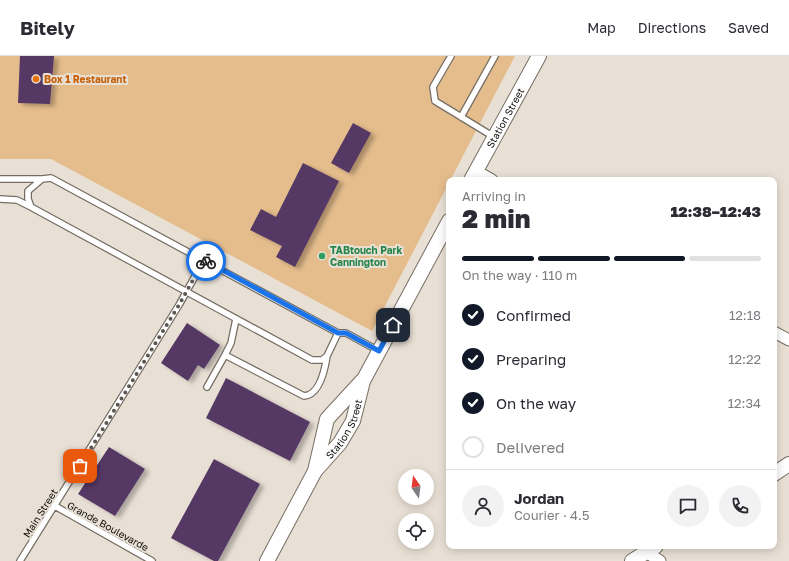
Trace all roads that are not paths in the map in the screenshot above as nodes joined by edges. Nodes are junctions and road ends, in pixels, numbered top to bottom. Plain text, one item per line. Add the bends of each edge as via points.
1 (451, 56) edge
2 (495, 56) edge
3 (539, 56) edge
4 (461, 117) junction
5 (495, 138) junction
6 (474, 176) edge
7 (42, 178) junction
8 (0, 179) edge
9 (0, 200) edge
10 (31, 207) junction
11 (446, 227) edge
12 (204, 260) junction
13 (187, 291) junction
14 (236, 319) junction
15 (338, 333) junction
16 (777, 334) edge
17 (789, 340) edge
18 (379, 351) junction
19 (225, 355) junction
20 (327, 356) junction
21 (363, 381) junction
22 (207, 387) dead end
23 (789, 464) edge
24 (315, 471) junction
25 (777, 472) edge
26 (55, 506) junction
27 (651, 549) edge
28 (20, 561) edge
29 (152, 561) edge
30 (267, 561) edge
31 (632, 561) edge
32 (660, 561) edge

1 - 4 lane via 433,87 435,101
2 - 4 lane
3 - 5 street, Station Street
4 - 5 lane
5 - 6 street, Station Street
7 - 8 lane
7 - 10 lane via 28,191
7 - 12 lane via 52,178
9 - 10 lane via 17,200
10 - 13 lane
11 - 18 street, Station Street
12 - 13 lane, Main Street
12 - 15 lane
13 - 14 lane
13 - 26 lane, Main Street
14 - 19 lane via 231,343
14 - 20 lane via 312,360 322,360
15 - 18 lane via 346,333
15 - 20 lane
16 - 17 street
18 - 21 street, Station Street
19 - 20 lane via 304,396 313,393 325,372
19 - 22 lane
21 - 24 street, Station Street via 353,421 340,442
21 - 24 street, Station Street via 327,419
23 - 25 street
24 - 30 street, Station Street
26 - 28 lane, Main Street
26 - 29 lane, Grande Boulevarde
27 - 31 street
27 - 32 street

